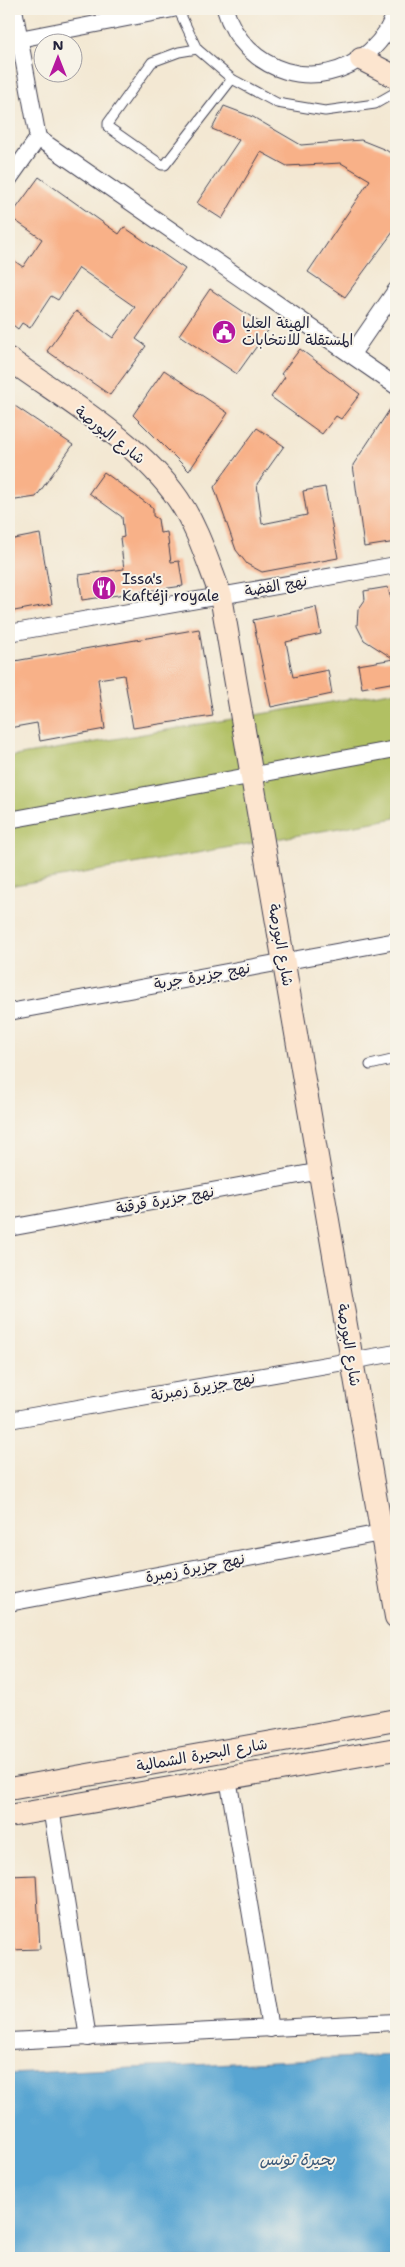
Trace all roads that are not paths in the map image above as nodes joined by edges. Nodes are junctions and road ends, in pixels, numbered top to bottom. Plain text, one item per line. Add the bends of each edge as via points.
1 (14, 9) edge
2 (173, 9) edge
3 (178, 9) edge
4 (225, 9) edge
5 (396, 9) edge
6 (14, 40) edge
7 (197, 49) junction
8 (361, 59) junction
9 (396, 77) edge
10 (232, 79) junction
11 (396, 92) edge
12 (38, 138) junction
13 (9, 179) edge
14 (396, 290) edge
15 (352, 354) junction
16 (9, 359) edge
17 (396, 386) edge
18 (396, 565) edge
19 (220, 596) junction
20 (9, 633) edge
21 (396, 749) edge
22 (251, 776) junction
23 (9, 820) edge
24 (396, 941) edge
25 (284, 961) junction
26 (9, 1012) edge
27 (396, 1059) edge
28 (370, 1065) dead end
29 (321, 1171) junction
30 (9, 1228) edge
31 (396, 1353) edge
32 (352, 1361) junction
33 (9, 1420) edge
34 (381, 1533) junction
35 (9, 1603) edge
36 (396, 1618) edge
37 (396, 1720) edge
38 (396, 1749) edge
39 (228, 1778) junction
40 (9, 1790) edge
41 (51, 1808) junction
42 (9, 1816) edge
43 (396, 2022) edge
44 (270, 2029) junction
45 (88, 2038) junction
46 (9, 2041) edge

1 - 6 street
2 - 6 street
3 - 7 lane
4 - 8 street via 229,24 244,45 263,62 287,72 312,75 338,70
5 - 8 street via 386,31
6 - 12 street
7 - 10 lane
7 - 10 lane via 152,62 108,127 165,165
8 - 9 street
10 - 11 lane via 277,103 324,111 375,104
12 - 13 street
12 - 15 street
14 - 15 street
15 - 17 street
16 - 19 street, شارع البورصة via 122,440 155,471 178,499 199,537
18 - 19 street, نهج الفضة
19 - 20 street, نهج الفضة
19 - 22 street, شارع البورصة
21 - 22 street
22 - 23 street
22 - 25 street, شارع البورصة
24 - 25 street, نهج جزيرة جربة
25 - 26 street, نهج جزيرة جربة
25 - 29 street, شارع البورصة
27 - 28 lane
29 - 30 street, نهج جزيرة قرقنة
29 - 32 street, شارع البورصة
31 - 32 street, نهج جزيرة زمبرتة
32 - 33 street, نهج جزيرة زمبرتة
32 - 34 street, شارع البورصة
34 - 35 street, نهج جزيرة زمبرة
34 - 36 street, شارع البورصة
37 - 40 street, شارع البحيرة الشمالية
38 - 39 street, شارع البحيرة الشمالية
39 - 41 street, شارع البحيرة الشمالية
39 - 44 street
41 - 42 street, شارع البحيرة الشمالية
41 - 45 street
43 - 44 street
44 - 45 street
45 - 46 street

